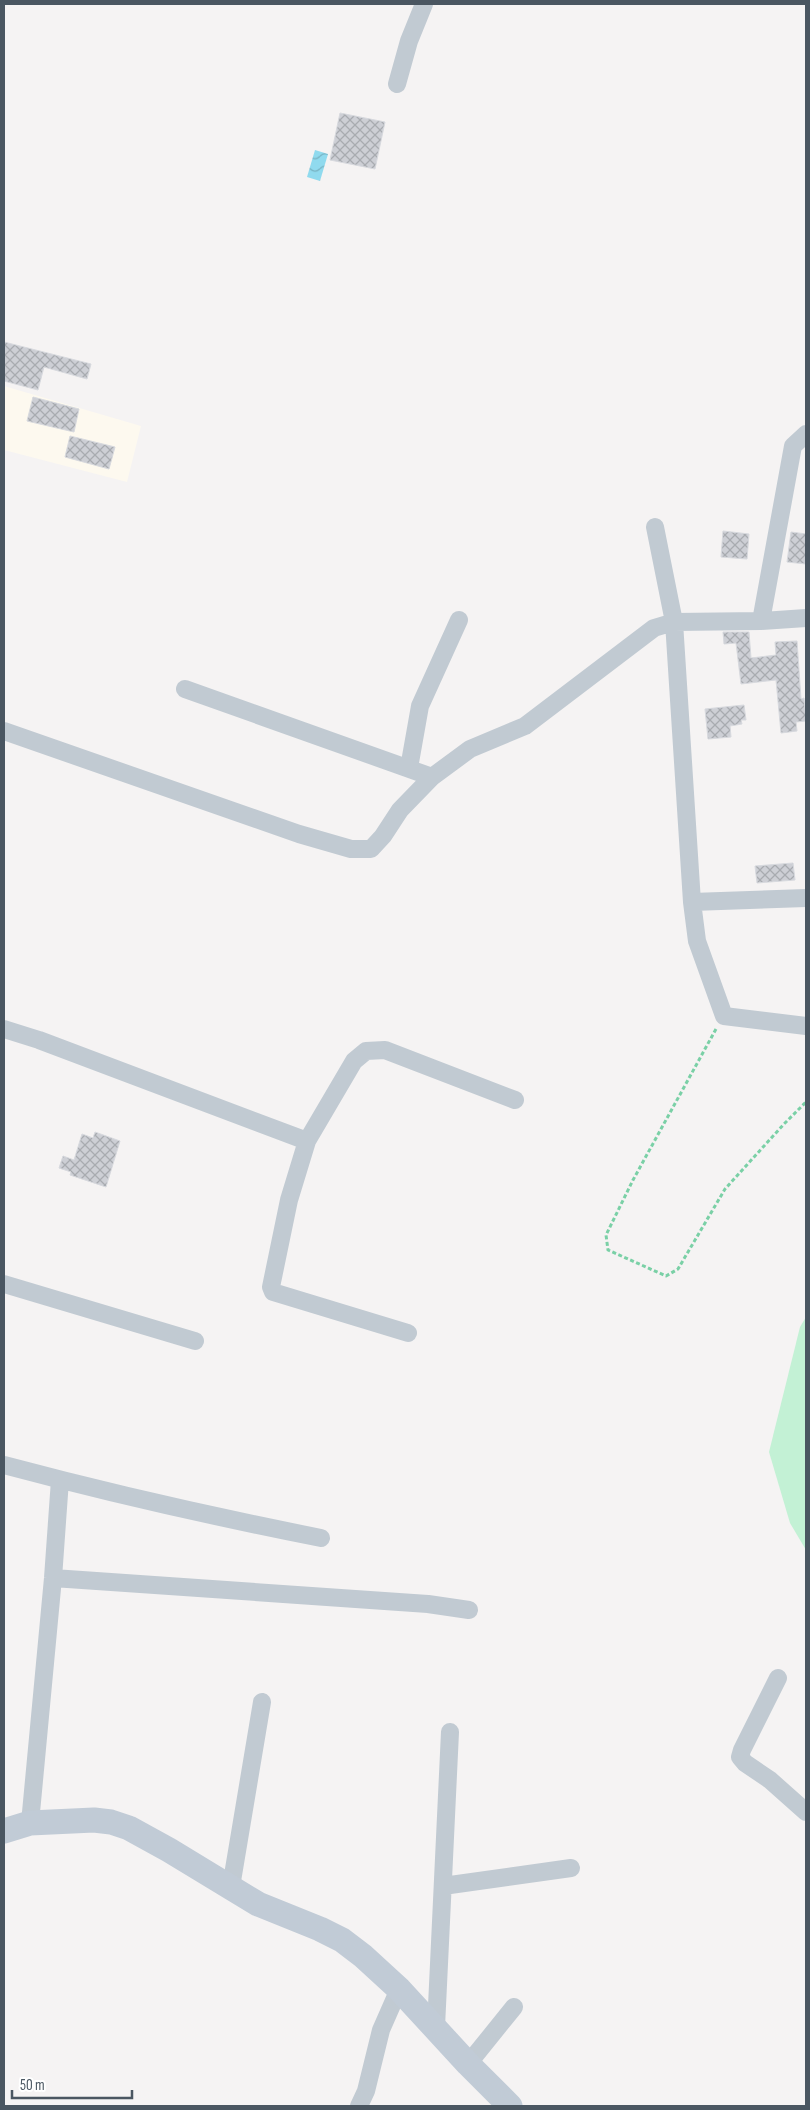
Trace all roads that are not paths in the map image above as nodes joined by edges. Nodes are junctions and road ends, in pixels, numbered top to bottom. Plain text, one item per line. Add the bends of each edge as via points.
1 (424, 4) edge
2 (397, 84) dead end
3 (806, 434) edge
4 (655, 528) dead end
5 (806, 618) edge
6 (459, 620) dead end
7 (761, 621) junction
8 (674, 622) junction
9 (185, 689) dead end
10 (4, 731) edge
11 (408, 768) junction
12 (432, 777) junction
13 (806, 898) edge
14 (692, 902) junction
15 (806, 1026) edge
16 (4, 1029) edge
17 (516, 1100) dead end
18 (307, 1141) junction
19 (4, 1284) edge
20 (408, 1333) dead end
21 (195, 1341) dead end
22 (4, 1464) edge
23 (60, 1480) junction
24 (321, 1538) dead end
25 (53, 1578) junction
26 (469, 1610) dead end
27 (778, 1678) dead end
28 (262, 1702) dead end
29 (450, 1732) dead end
30 (806, 1812) edge
31 (30, 1823) junction
32 (4, 1831) edge
33 (571, 1868) dead end
34 (443, 1886) junction
35 (230, 1887) junction
36 (399, 1988) junction
37 (514, 2007) dead end
38 (436, 2027) junction
39 (468, 2064) junction
40 (360, 2106) edge
41 (510, 2106) edge

1 - 2 street
3 - 7 street via 792,446
4 - 8 street
5 - 7 street
6 - 11 street via 420,706
7 - 8 street
8 - 12 street via 654,628 525,726 470,749
8 - 14 street
9 - 11 street
10 - 12 street via 299,834 351,849 370,849 400,810
11 - 12 street
13 - 14 street
14 - 15 street via 697,941 724,1016
16 - 18 street
17 - 18 street via 384,1050 366,1051 354,1061
18 - 20 street via 289,1200 271,1287 273,1292
19 - 21 street
22 - 23 street
23 - 24 street
23 - 25 street
25 - 26 street via 428,1604
25 - 31 street
27 - 30 street via 740,1757
28 - 35 street
29 - 34 street
31 - 32 street
31 - 35 street via 111,1822 129,1828
33 - 34 street
34 - 38 street
35 - 36 street via 258,1904 342,1940
36 - 38 street
36 - 40 street via 381,2030
37 - 39 street
38 - 39 street
39 - 41 street

